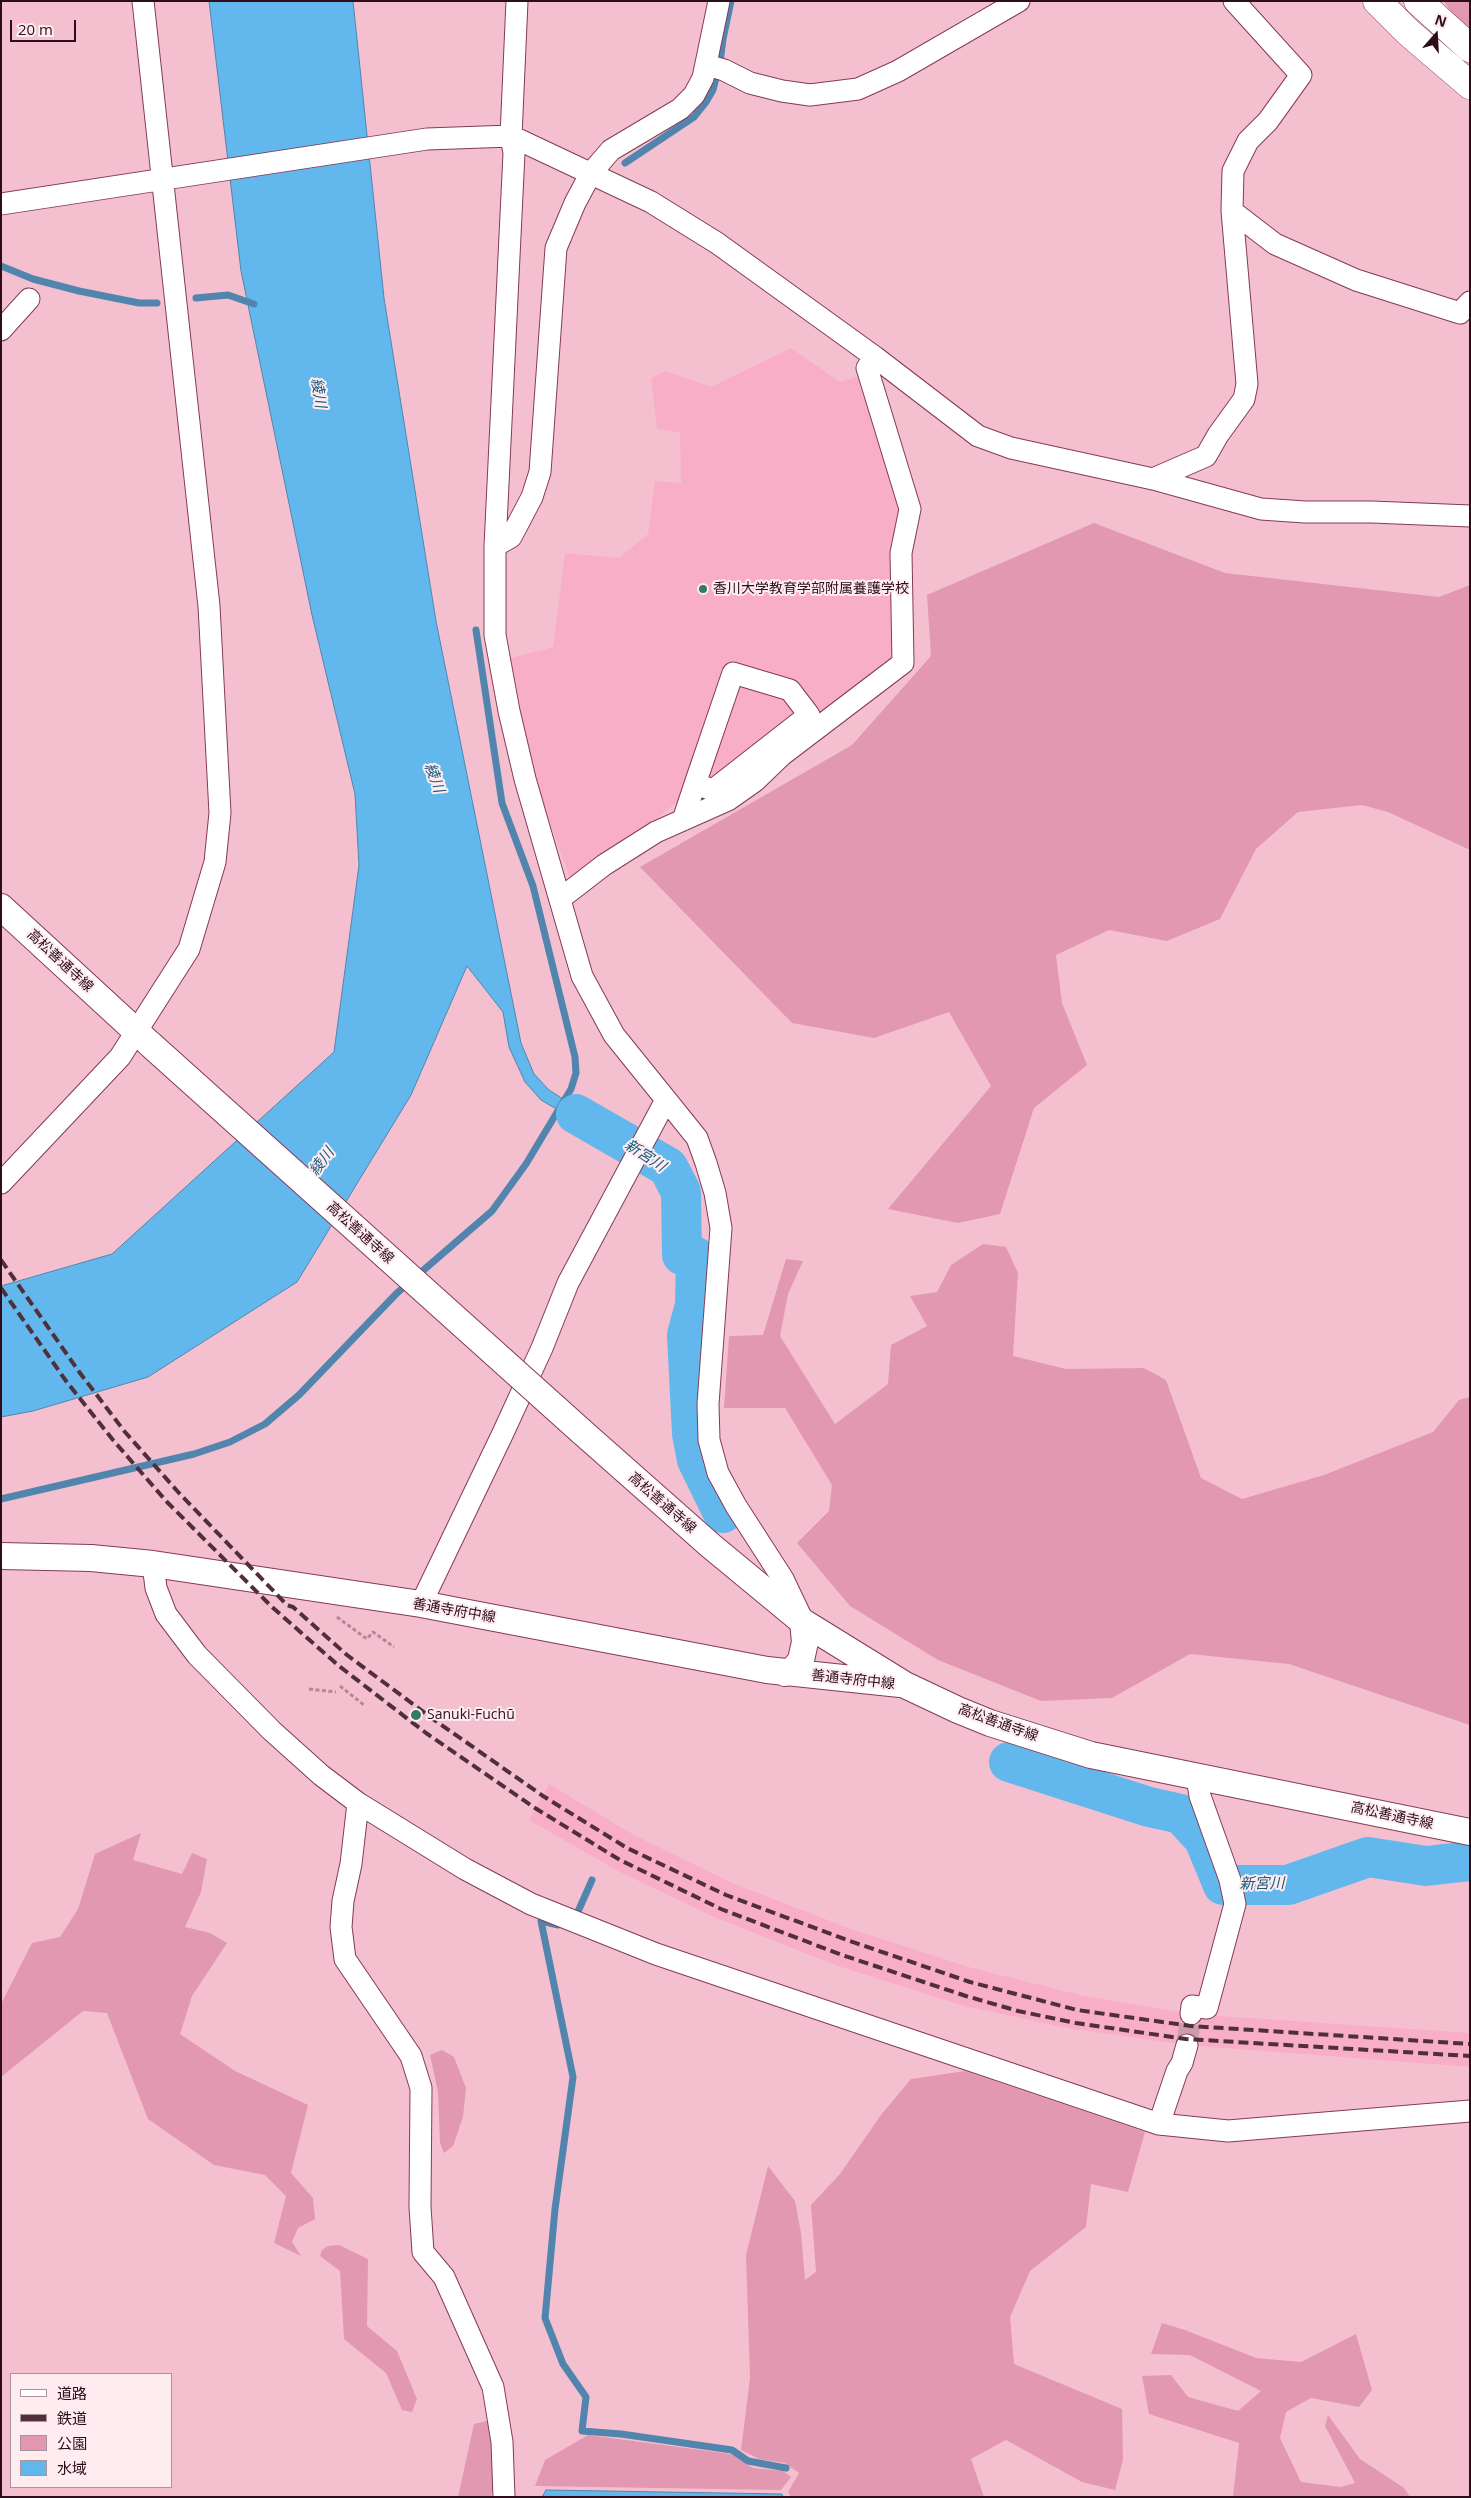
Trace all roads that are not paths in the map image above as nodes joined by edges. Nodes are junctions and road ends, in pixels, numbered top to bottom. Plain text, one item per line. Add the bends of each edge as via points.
1 (143, 1) edge
2 (517, 1) edge
3 (719, 1) edge
4 (1019, 1) edge
5 (1234, 1) edge
6 (1377, 1) edge
7 (1418, 1) edge
8 (1470, 48) edge
9 (715, 67) junction
10 (1470, 86) edge
11 (511, 136) junction
12 (591, 174) junction
13 (164, 181) junction
14 (1, 204) edge
15 (1232, 211) junction
16 (29, 299) dead end
17 (1470, 302) edge
18 (1, 330) edge
19 (875, 357) junction
20 (1152, 479) junction
21 (1470, 511) edge
22 (1470, 516) edge
23 (495, 546) junction
24 (695, 784) junction
25 (682, 820) junction
26 (560, 899) junction
27 (1, 907) edge
28 (143, 1038) junction
29 (666, 1100) junction
30 (1, 1183) edge
31 (1, 1556) edge
32 (153, 1564) junction
33 (421, 1604) junction
34 (803, 1622) junction
35 (785, 1673) junction
36 (905, 1685) junction
37 (1197, 1777) junction
38 (358, 1803) junction
39 (1470, 1832) edge
40 (1191, 2014) dead end
41 (1187, 2045) tunnel mouth
42 (1470, 2111) edge
43 (1159, 2124) junction
44 (504, 2497) edge

1 - 13 street
2 - 11 street
3 - 9 street
4 - 9 street via 898,71 858,89 810,95 782,92 750,83
5 - 15 street via 1301,75 1268,121 1248,141 1233,171
6 - 10 highway
7 - 8 highway
9 - 12 street via 680,110 611,150
11 - 12 street
11 - 13 street via 427,139 195,173
11 - 23 street via 514,153
12 - 19 street via 651,202 717,242
12 - 23 street via 556,248 540,472 532,497 511,537
13 - 14 street
13 - 28 street via 209,606 220,812 215,862 190,950
15 - 17 street via 1275,244 1356,280 1460,314
15 - 20 street via 1247,384 1244,399 1206,456
16 - 18 street
19 - 20 street via 978,436 1011,448
19 - 25 street via 867,368 910,509 900,553 903,663 782,755 755,781 728,800
20 - 22 street via 1261,509
21 - 22 street
23 - 26 street via 495,635 525,779
24 - 24 street via 712,790 809,715 790,690 733,673
24 - 25 street
25 - 26 street via 612,860
26 - 29 street via 582,976 614,1035
27 - 28 main road, 高松善通寺線
28 - 30 street via 120,1057
28 - 34 main road, 高松善通寺線, bridge via 678,1517
29 - 33 street via 568,1283 542,1348
29 - 34 street via 697,1138 715,1193 721,1228 709,1385 709,1440 718,1473 783,1579
31 - 32 main road, 善通寺府中線 via 91,1558
32 - 33 main road, 善通寺府中線
32 - 38 street via 156,1588 166,1614 197,1655 272,1731
33 - 35 main road, 善通寺府中線
34 - 35 main road via 805,1642 801,1660 794,1669
34 - 36 main road, 高松善通寺線
35 - 36 main road, 善通寺府中線
36 - 37 main road, 高松善通寺線 via 990,1723 1073,1749
37 - 39 main road, 高松善通寺線
37 - 40 street via 1200,1796 1236,1904 1207,2008 1192,2006
38 - 43 street via 465,1869 531,1904 656,1954
38 - 44 street via 343,1901 345,1960 411,2056 421,2088 423,2252 444,2277 493,2387 502,2442
41 - 43 street
42 - 43 street via 1228,2131

